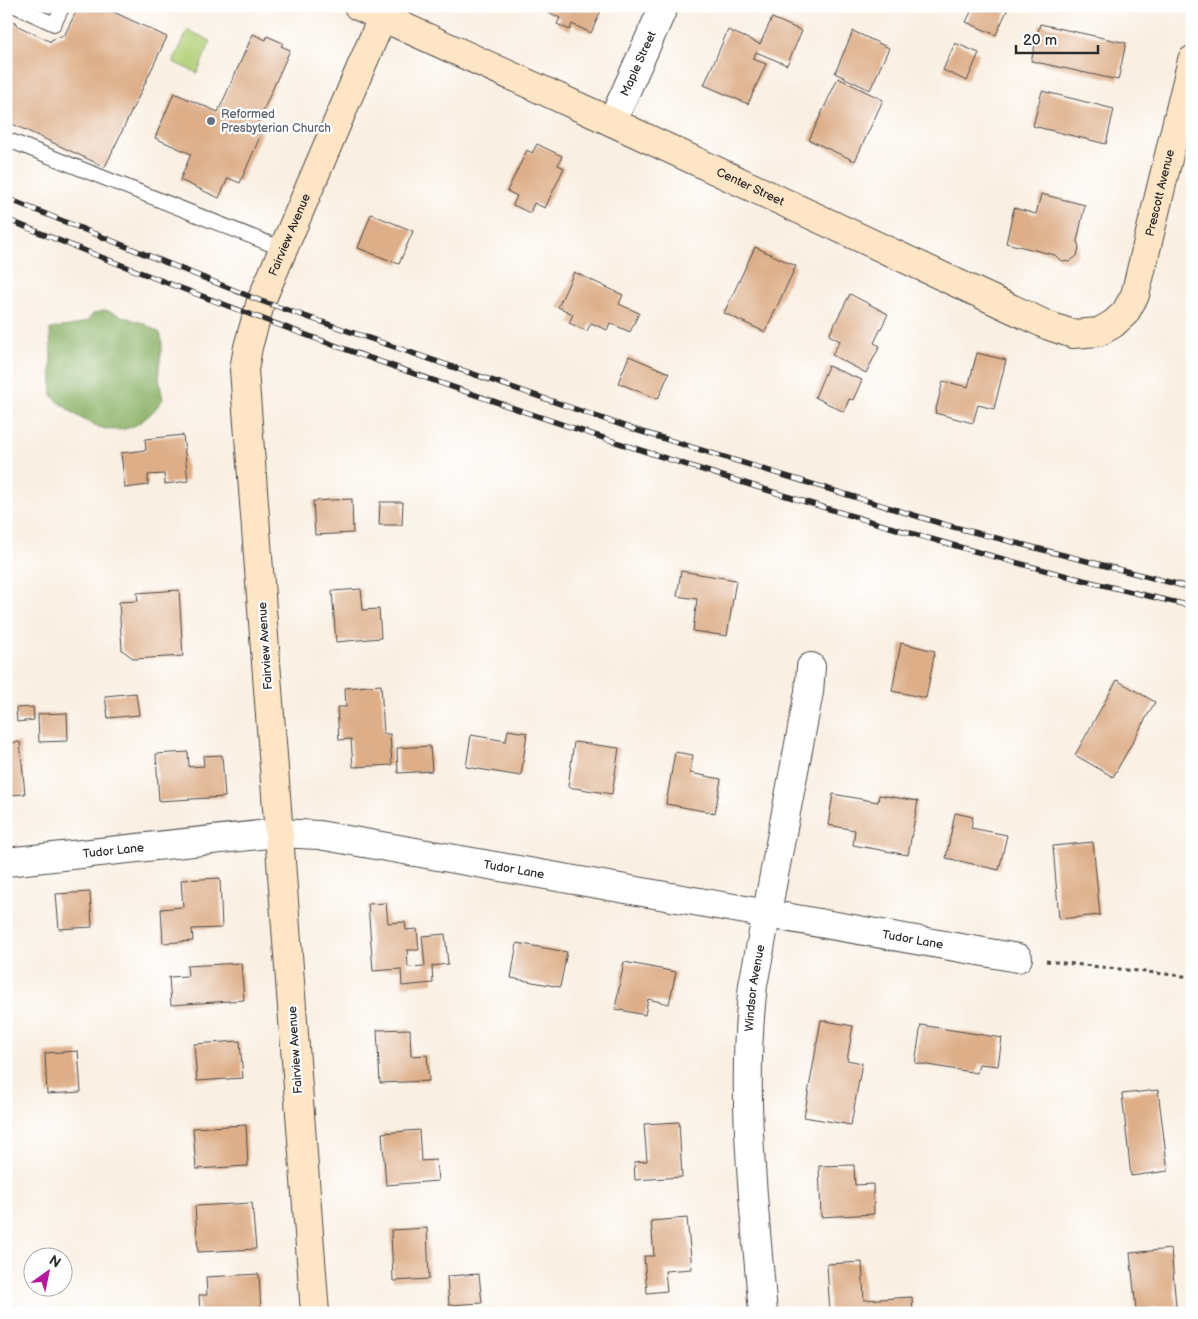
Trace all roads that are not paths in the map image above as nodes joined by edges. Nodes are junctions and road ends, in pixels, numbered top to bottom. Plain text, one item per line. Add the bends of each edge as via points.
1 (15, 6) edge
2 (63, 6) edge
3 (358, 6) edge
4 (664, 6) edge
5 (385, 12) edge
6 (1192, 60) edge
7 (612, 122) junction
8 (6, 140) edge
9 (283, 250) junction
10 (1135, 296) joint
11 (811, 667) dead end
12 (278, 834) junction
13 (6, 862) edge
14 (766, 914) junction
15 (1018, 958) road end
16 (315, 1313) edge
17 (763, 1313) edge

1 - 2 lane via 54,24
3 - 5 main road, Center Street
4 - 7 street, Maple Street
5 - 7 main road, Center Street
5 - 9 main road, Fairview Avenue
6 - 10 main road, Prescott Avenue
7 - 10 main road, Center Street via 996,303 1073,334 1099,332 1113,324 1126,313
8 - 9 lane
9 - 12 main road, Fairview Avenue via 256,317 244,370
11 - 14 street, Windsor Avenue via 809,692
12 - 13 street, Tudor Lane
12 - 14 street, Tudor Lane via 319,835
12 - 16 main road, Fairview Avenue
14 - 15 street, Tudor Lane
14 - 17 street, Windsor Avenue via 750,1004 746,1081

